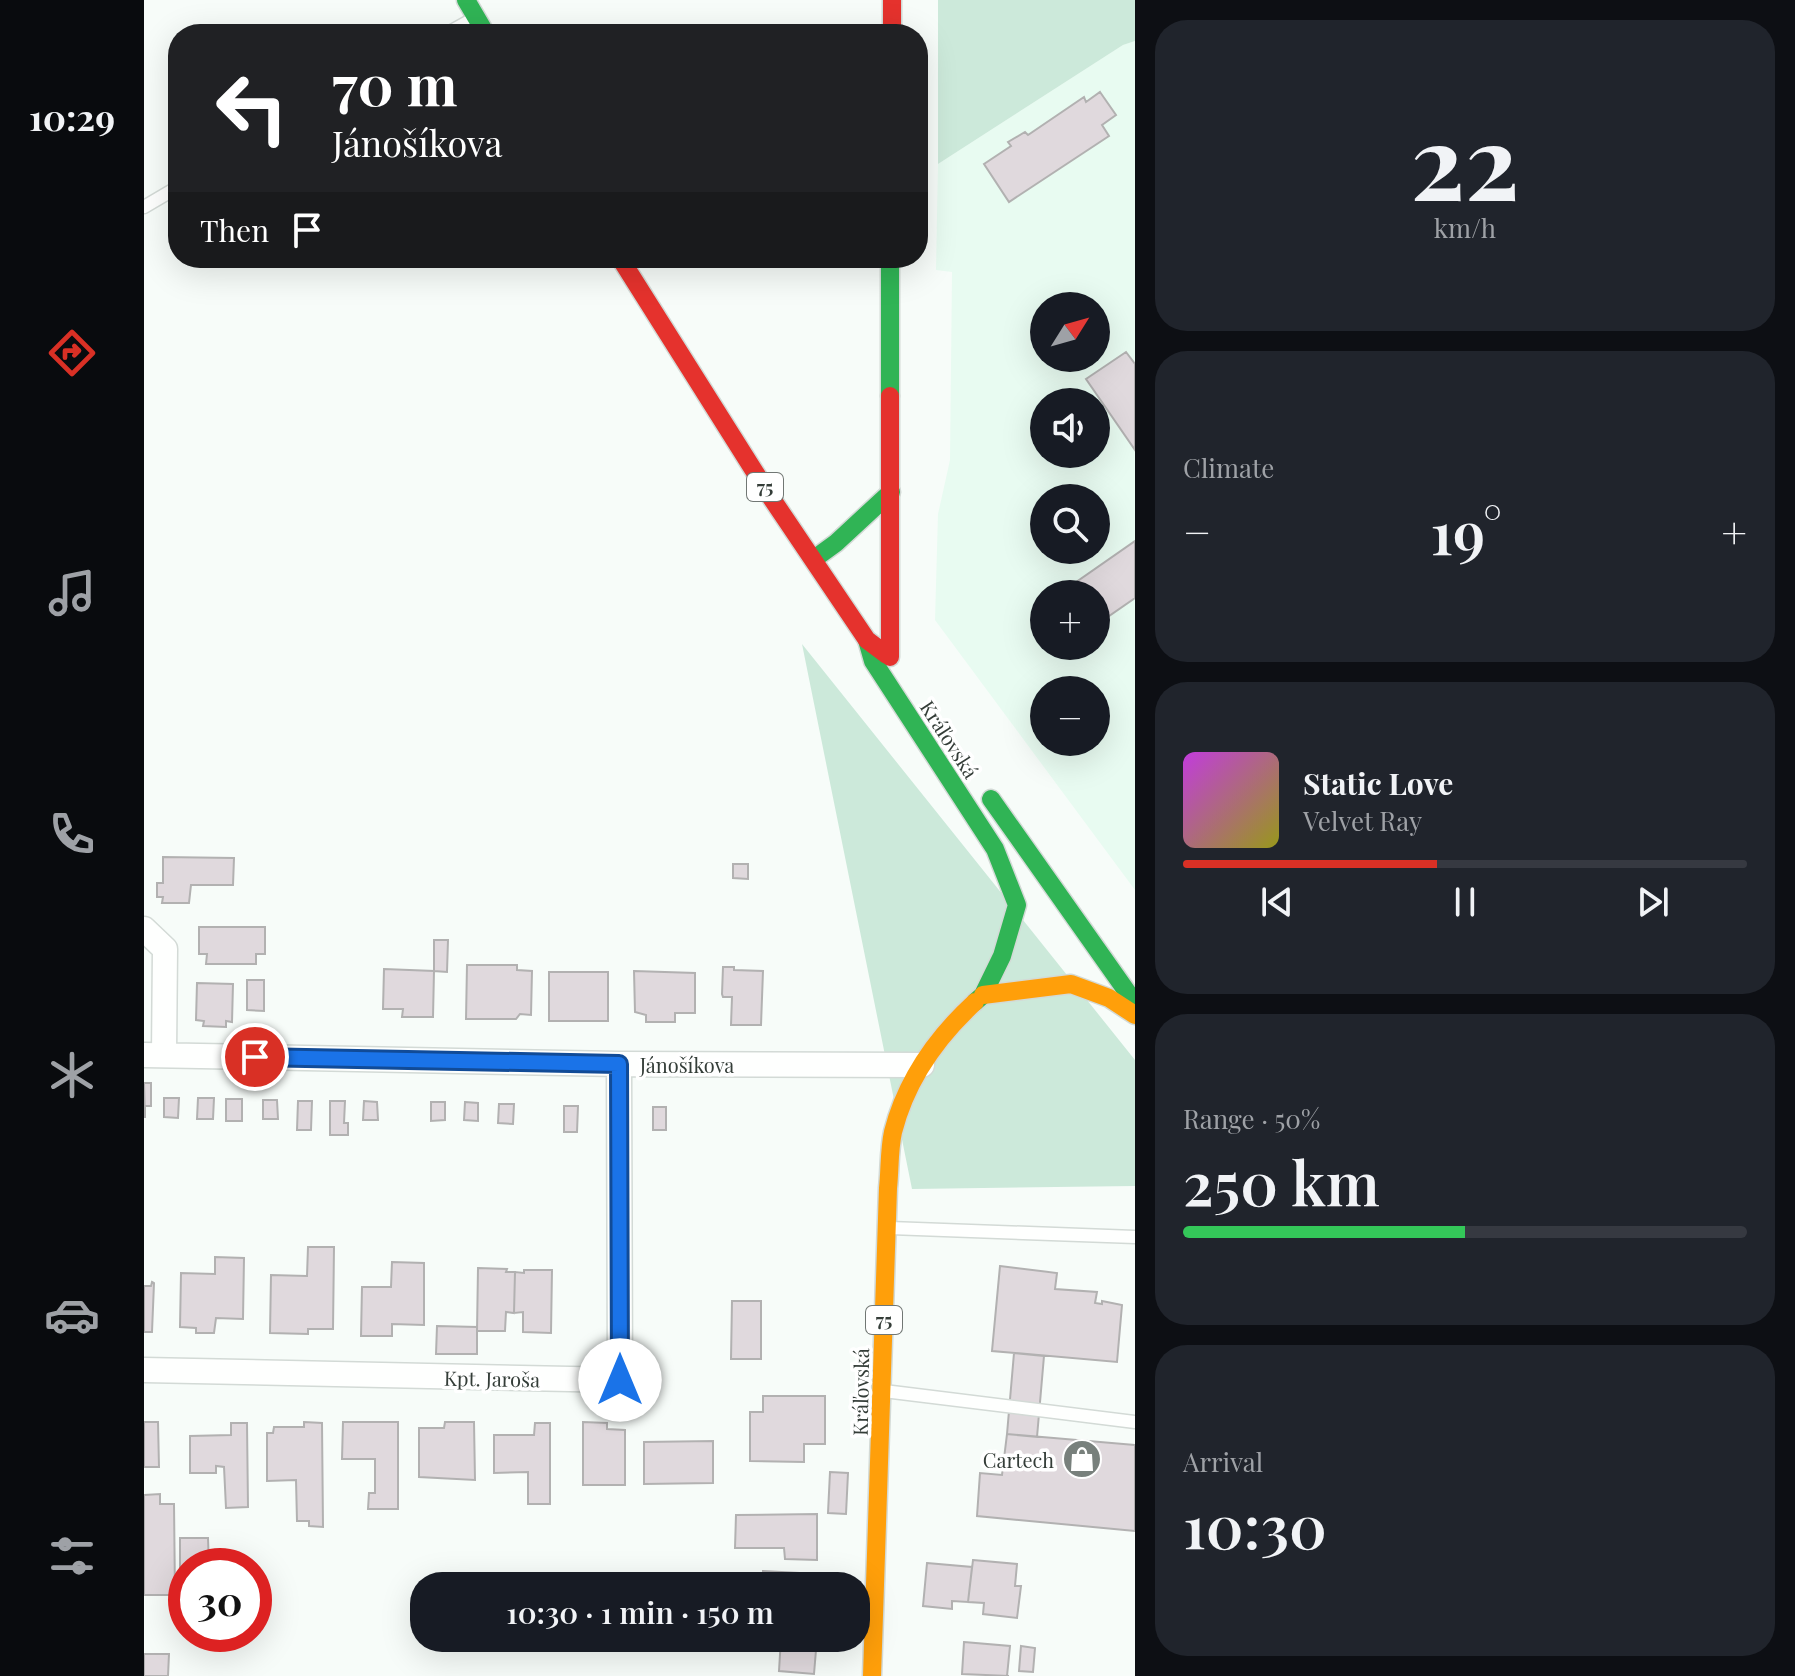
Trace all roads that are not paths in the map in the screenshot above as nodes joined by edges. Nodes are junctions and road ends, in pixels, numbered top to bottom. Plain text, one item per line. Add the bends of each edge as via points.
1 (466, 0) edge
2 (892, 0) edge
3 (476, 17) junction
4 (464, 24) edge
5 (480, 24) edge
6 (892, 24) edge
7 (168, 193) edge
8 (144, 207) edge
9 (626, 268) edge
10 (890, 268) edge
11 (891, 492) junction
12 (814, 559) junction
13 (867, 640) junction
14 (890, 657) junction
15 (912, 688) dead end
16 (983, 787) dead end
17 (144, 929) edge
18 (983, 995) junction
19 (1135, 1003) edge
20 (1135, 1015) edge
21 (154, 1055) edge
22 (619, 1064) junction
23 (922, 1065) junction
24 (887, 1228) junction
25 (1135, 1237) edge
26 (144, 1370) edge
27 (882, 1391) junction
28 (1135, 1422) edge
29 (872, 1676) edge

1 - 3 main road
2 - 6 main road
3 - 4 lane
3 - 5 main road
7 - 8 lane
9 - 12 main road, 75
10 - 11 main road
11 - 12 main road
11 - 14 main road
12 - 13 main road, 75
13 - 14 main road, 75
13 - 18 main road, Kráľovská / 75 via 873,661 995,849 1017,905
14 - 15 main road, 75
16 - 19 main road
17 - 21 street, Jánošíkova via 165,949
18 - 20 main road via 1071,984
18 - 23 main road, Kráľovská / 75 via 947,1028
21 - 22 street, Jánošíkova
22 - 23 street, Jánošíkova
22 - 26 street, Kpt. Jaroša via 620,1380
23 - 24 main road, Kráľovská / 75 via 902,1100 893,1133
24 - 25 lane
24 - 27 main road, Kráľovská / 75
27 - 28 lane
27 - 29 main road, Kráľovská / 75

